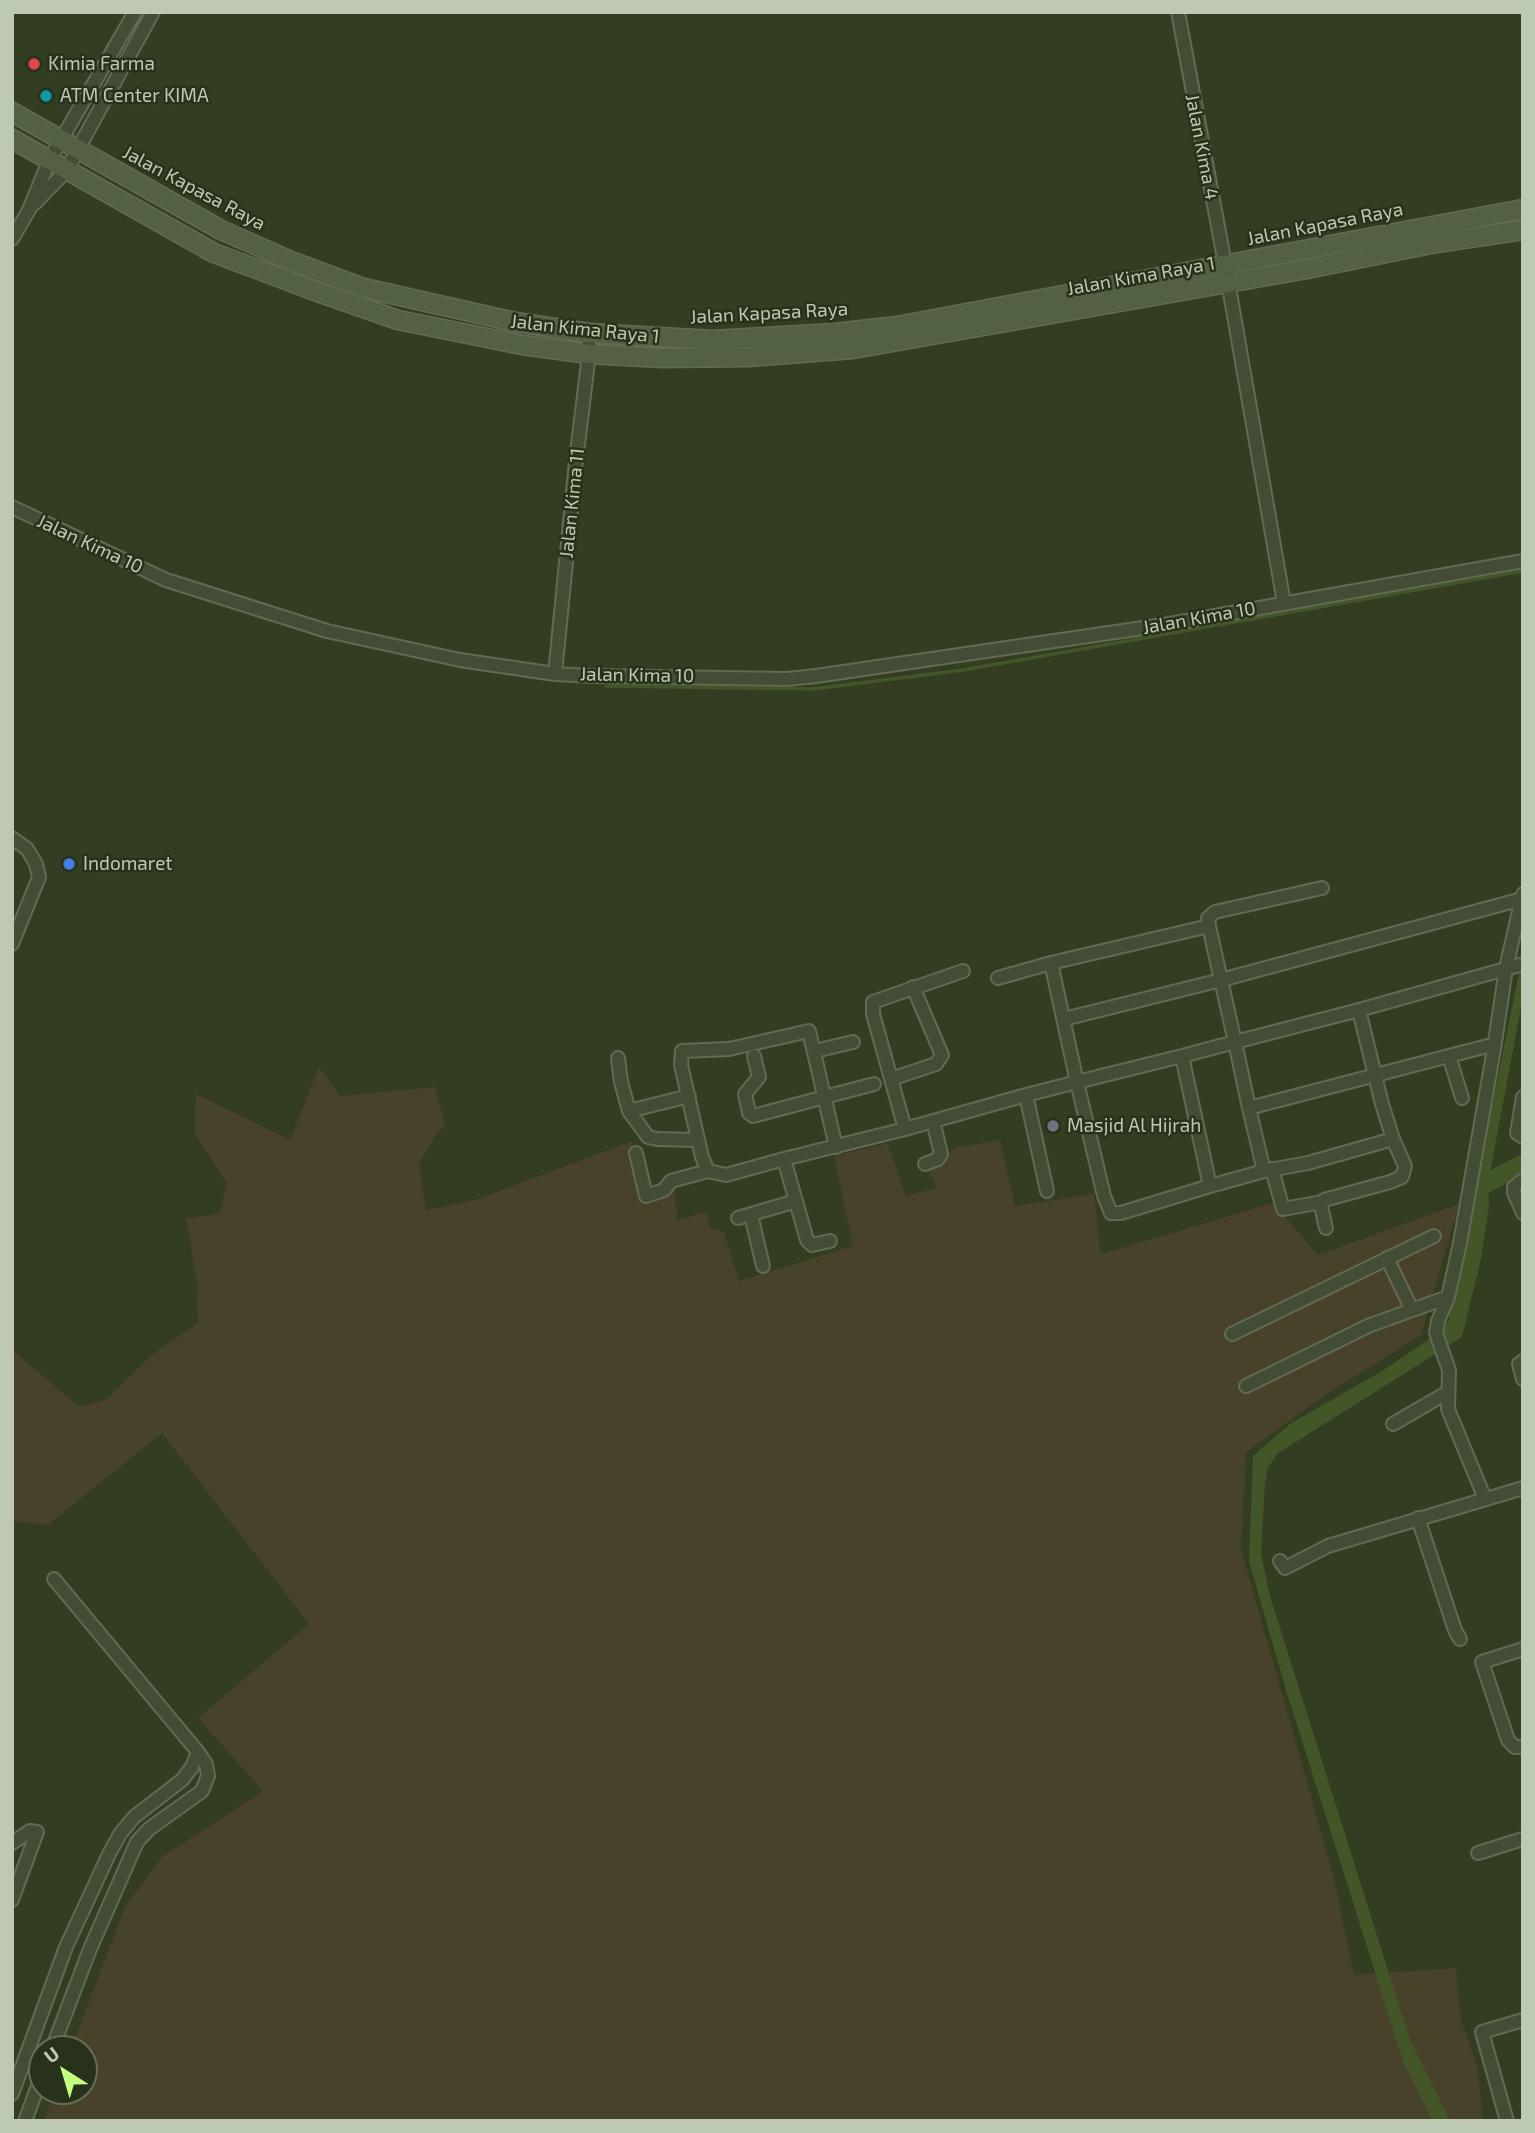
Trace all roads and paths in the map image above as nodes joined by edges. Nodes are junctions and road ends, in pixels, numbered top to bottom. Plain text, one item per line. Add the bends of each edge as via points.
1 (135, 12) edge
2 (153, 12) edge
3 (1178, 12) edge
4 (12, 112) edge
5 (12, 139) edge
6 (62, 139) junction
7 (79, 149) junction
8 (48, 161) junction
9 (66, 171) junction
10 (1523, 209) edge
11 (29, 210) junction
12 (1523, 230) edge
13 (12, 239) edge
14 (1226, 273) junction
15 (589, 333) junction
16 (589, 354) junction
17 (12, 507) edge
18 (1523, 561) edge
19 (1284, 603) junction
20 (555, 674) junction
21 (12, 838) edge
22 (1322, 888) dead end
23 (1522, 896) edge
24 (1209, 926) junction
25 (12, 944) edge
26 (1051, 963) junction
27 (1515, 966) edge
28 (963, 971) dead end
29 (998, 978) dead end
30 (1221, 980) junction
31 (914, 987) junction
32 (1359, 1010) junction
33 (1064, 1019) junction
34 (853, 1042) dead end
35 (1235, 1042) junction
36 (1495, 1044) junction
37 (814, 1051) junction
38 (754, 1056) dead end
39 (1182, 1056) junction
40 (1449, 1056) junction
41 (618, 1058) dead end
42 (1374, 1076) junction
43 (891, 1079) junction
44 (1077, 1082) junction
45 (874, 1084) dead end
46 (1026, 1095) junction
47 (689, 1096) junction
48 (825, 1096) junction
49 (1523, 1097) edge
50 (1462, 1098) dead end
51 (1249, 1108) junction
52 (629, 1111) junction
53 (933, 1121) junction
54 (905, 1129) junction
55 (1523, 1137) edge
56 (1393, 1139) junction
57 (698, 1140) junction
58 (836, 1147) junction
59 (636, 1153) dead end
60 (784, 1159) junction
61 (925, 1164) dead end
62 (1268, 1170) junction
63 (708, 1171) junction
64 (1523, 1180) edge
65 (1210, 1186) junction
66 (1047, 1191) dead end
67 (796, 1201) junction
68 (1322, 1202) junction
69 (1523, 1213) edge
70 (1326, 1228) dead end
71 (1434, 1236) dead end
72 (830, 1241) dead end
73 (1387, 1258) junction
74 (763, 1266) dead end
75 (1448, 1297) junction
76 (1412, 1310) junction
77 (1232, 1334) dead end
78 (1523, 1360) edge
79 (1523, 1379) edge
80 (1246, 1386) dead end
81 (1448, 1392) junction
82 (1393, 1424) dead end
83 (1523, 1488) edge
84 (1485, 1499) junction
85 (1418, 1518) junction
86 (1280, 1561) dead end
87 (54, 1579) dead end
88 (1460, 1639) dead end
89 (1523, 1649) edge
90 (1523, 1747) edge
91 (198, 1752) junction
92 (1523, 1839) edge
93 (12, 1843) edge
94 (1478, 1853) dead end
95 (12, 1900) edge
96 (1523, 2020) edge
97 (57, 2035) edge
98 (12, 2094) edge
99 (1507, 2121) edge

1 - 6 street
2 - 7 street
3 - 14 street, Jalan Kima 4
4 - 6 main road, Jalan Kapasa Raya
5 - 8 main road, Jalan Kima Raya 1
6 - 7 main road, Jalan Kapasa Raya
6 - 8 street
7 - 9 street
7 - 15 main road, Jalan Kapasa Raya via 221,230 364,288 514,323
8 - 9 main road, Jalan Kima Raya 1
8 - 11 street
9 - 11 street
9 - 16 main road, Jalan Kima Raya 1 via 214,253 315,291 398,320
10 - 14 main road, Jalan Kapasa Raya
11 - 13 street
12 - 14 main road, Jalan Kima Raya 1
14 - 15 main road, Jalan Kapasa Raya via 885,328 713,340
14 - 16 main road, Jalan Kima Raya 1 via 853,349 748,357
14 - 19 street
15 - 16 street, Jalan Kima 11
16 - 20 street, Jalan Kima 11
17 - 20 street, Jalan Kima 10 via 166,580 327,631 460,660
18 - 19 street, Jalan Kima 10
19 - 20 street, Jalan Kima 10 via 1170,624 787,679
21 - 25 street via 27,849 39,877
22 - 24 street via 1215,912 1208,918
23 - 27 street
23 - 30 street
24 - 26 street
24 - 30 street
26 - 29 street
26 - 33 street
27 - 32 street
27 - 36 street
28 - 31 street
30 - 33 street
30 - 35 street
31 - 43 street via 877,999 872,1007
31 - 43 street via 942,1055 936,1064
32 - 35 street
32 - 42 street
33 - 44 street
34 - 37 street
35 - 39 street
35 - 51 street
36 - 40 street
36 - 75 street
37 - 47 street via 811,1035 805,1030 729,1049 685,1050 681,1065
37 - 48 street
38 - 48 street via 759,1077 745,1094 750,1115
39 - 44 street
39 - 65 street
40 - 42 street
40 - 50 street
41 - 52 street
42 - 51 street
42 - 56 street
43 - 54 street
44 - 46 street
44 - 65 street via 1111,1213
45 - 48 street
46 - 53 street
46 - 66 street
47 - 52 street
47 - 57 street
48 - 58 street
49 - 55 street via 1517,1133
51 - 62 street
52 - 57 street via 648,1137
53 - 54 street
53 - 61 street via 941,1154
54 - 58 street
56 - 62 street
56 - 68 street via 1405,1166 1402,1177
57 - 63 street
58 - 60 street
59 - 63 street via 646,1196 664,1190 671,1181
60 - 63 street via 726,1175
60 - 67 street
62 - 65 street
62 - 68 street via 1283,1209
64 - 69 street via 1514,1187
67 - 72 street via 809,1243
67 - 74 street via 745,1217
68 - 70 street
71 - 73 street
73 - 76 street
73 - 77 street
75 - 76 street
75 - 81 street via 1437,1332 1449,1370
76 - 80 street via 1368,1326
78 - 79 street via 1519,1364
81 - 82 street
81 - 84 street via 1448,1409
83 - 84 street
84 - 85 street
85 - 86 street via 1328,1546 1285,1568
85 - 88 street
87 - 91 street
89 - 90 street via 1482,1662 1508,1740
91 - 97 street via 208,1776 202,1791 137,1842
91 - 98 street via 182,1780 134,1818 114,1844 66,1947
92 - 94 street
93 - 95 street via 30,1830 37,1832
96 - 99 street via 1482,2032

